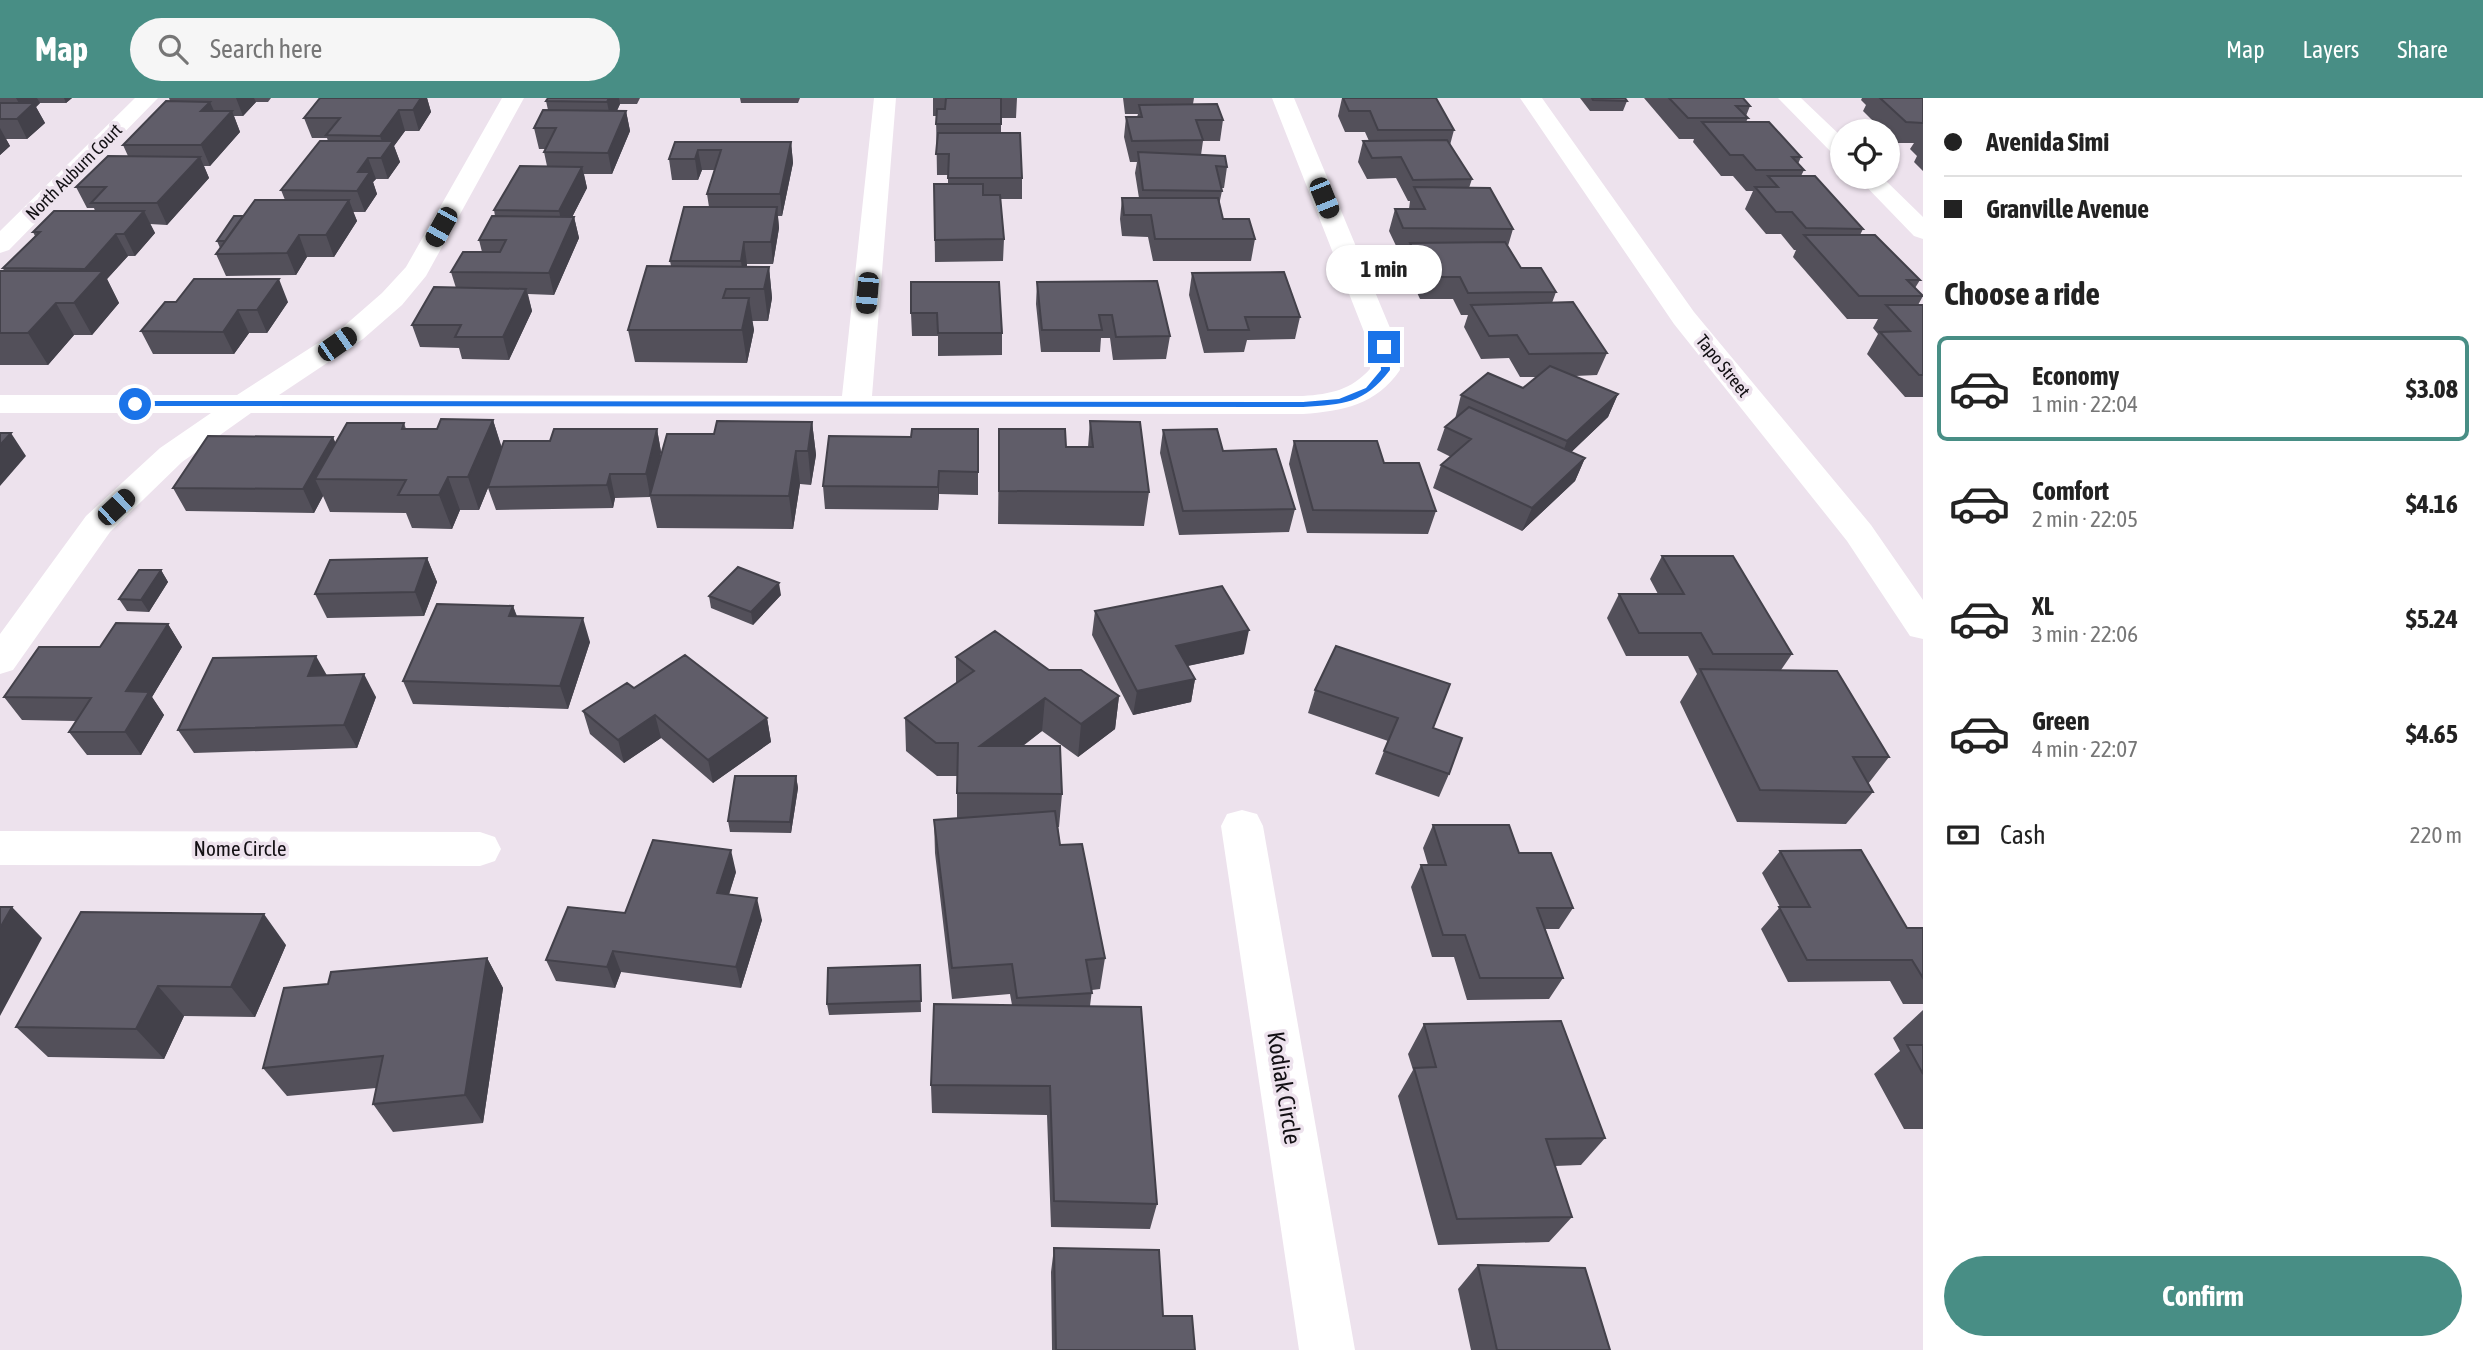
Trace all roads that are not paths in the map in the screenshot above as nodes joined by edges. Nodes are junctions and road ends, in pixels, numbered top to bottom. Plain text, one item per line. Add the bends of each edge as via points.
1 (147, 98) edge
2 (513, 98) edge
3 (885, 98) edge
4 (1283, 98) edge
5 (1531, 98) edge
6 (1789, 98) edge
7 (1830, 138) edge
8 (1880, 189) edge
9 (1923, 231) edge
10 (0, 245) edge
11 (0, 404) edge
12 (244, 404) junction
13 (856, 404) junction
14 (1923, 626) edge
15 (0, 661) edge
16 (1242, 826) dead end
17 (0, 848) edge
18 (480, 849) dead end
19 (1327, 1350) edge

1 - 10 street, North Auburn Court
2 - 12 street via 417,270 392,299 343,340
3 - 13 street
4 - 13 street via 1384,347 1385,370 1369,390 1340,402 1303,405
5 - 14 street, Tapo Street via 1684,318 1858,533
6 - 7 street
8 - 9 street
11 - 12 street
12 - 13 street
12 - 15 street via 171,455 98,524
16 - 19 street, Kodiak Circle
17 - 18 street, Nome Circle

